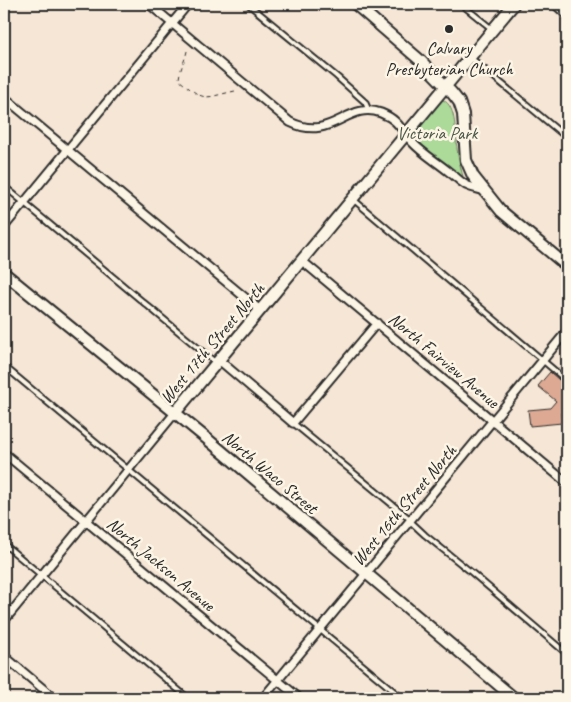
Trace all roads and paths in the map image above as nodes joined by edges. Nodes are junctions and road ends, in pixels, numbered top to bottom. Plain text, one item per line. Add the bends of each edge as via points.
1 (149, 4) edge
2 (188, 4) edge
3 (248, 4) edge
4 (355, 4) edge
5 (461, 4) edge
6 (514, 4) edge
7 (557, 4) edge
8 (567, 13) edge
9 (172, 23) junction
10 (492, 30) junction
11 (187, 51) dead end
12 (470, 57) junction
13 (446, 86) junction
14 (235, 91) dead end
15 (4, 97) edge
16 (369, 111) junction
17 (407, 133) junction
18 (567, 138) edge
19 (67, 150) junction
20 (4, 186) edge
21 (485, 191) junction
22 (353, 199) junction
23 (24, 202) junction
24 (4, 227) edge
25 (301, 260) junction
26 (567, 266) edge
27 (4, 273) edge
28 (260, 310) junction
29 (377, 323) junction
30 (567, 331) edge
31 (543, 361) junction
32 (218, 362) junction
33 (4, 366) edge
34 (567, 381) edge
35 (175, 414) junction
36 (493, 421) junction
37 (293, 424) junction
38 (4, 453) edge
39 (128, 470) junction
40 (567, 483) edge
41 (411, 520) junction
42 (86, 521) junction
43 (4, 544) edge
44 (366, 574) junction
45 (41, 575) junction
46 (4, 621) edge
47 (320, 630) junction
48 (567, 654) edge
49 (4, 656) edge
50 (278, 680) junction
51 (54, 698) edge
52 (188, 698) edge
53 (263, 698) edge
54 (299, 698) edge
55 (402, 698) edge
56 (514, 698) edge

1 - 9 street
2 - 9 street
3 - 16 lane via 365,102
4 - 13 street via 422,61
5 - 10 lane
6 - 10 street, West 17th Street North
7 - 8 street
9 - 16 street via 290,122 302,128 323,128 347,115
9 - 19 street
10 - 12 street, West 17th Street North
11 - 14 path via 179,80 205,98
12 - 13 street, West 17th Street North
12 - 18 lane
13 - 17 street, West 17th Street North
13 - 21 street via 459,102 463,114 466,160
15 - 19 street
16 - 17 street via 381,113
17 - 21 street via 412,142 466,185
17 - 22 street, West 17th Street North
19 - 23 street
19 - 28 street
20 - 23 lane
21 - 26 street via 501,211
22 - 25 street, West 17th Street North
22 - 31 lane
23 - 24 street
23 - 32 lane
25 - 28 street, West 17th Street North
25 - 29 street, North Fairview Avenue
27 - 35 street, North Waco Street
28 - 32 street, West 17th Street North
29 - 36 street, North Fairview Avenue
29 - 37 street
30 - 31 street, West 16th Street North
31 - 34 lane
31 - 36 street, West 16th Street North
32 - 35 street, West 17th Street North
32 - 37 street
33 - 39 lane
35 - 39 street, West 17th Street North
35 - 44 street, North Waco Street
36 - 40 street, North Fairview Avenue
36 - 41 street, West 16th Street North
37 - 41 lane
38 - 42 street, North Jackson Avenue
39 - 42 street, West 17th Street North
39 - 47 lane
41 - 44 street, West 16th Street North
41 - 48 lane
42 - 45 street, West 17th Street North
42 - 50 street, North Jackson Avenue
43 - 45 lane
44 - 47 street, West 16th Street North
44 - 56 street, North Waco Street
45 - 46 street, West 17th Street North
45 - 52 lane
47 - 50 street, West 16th Street North
47 - 55 lane
49 - 51 street
50 - 53 street, West 16th Street North
50 - 54 street, North Jackson Avenue

